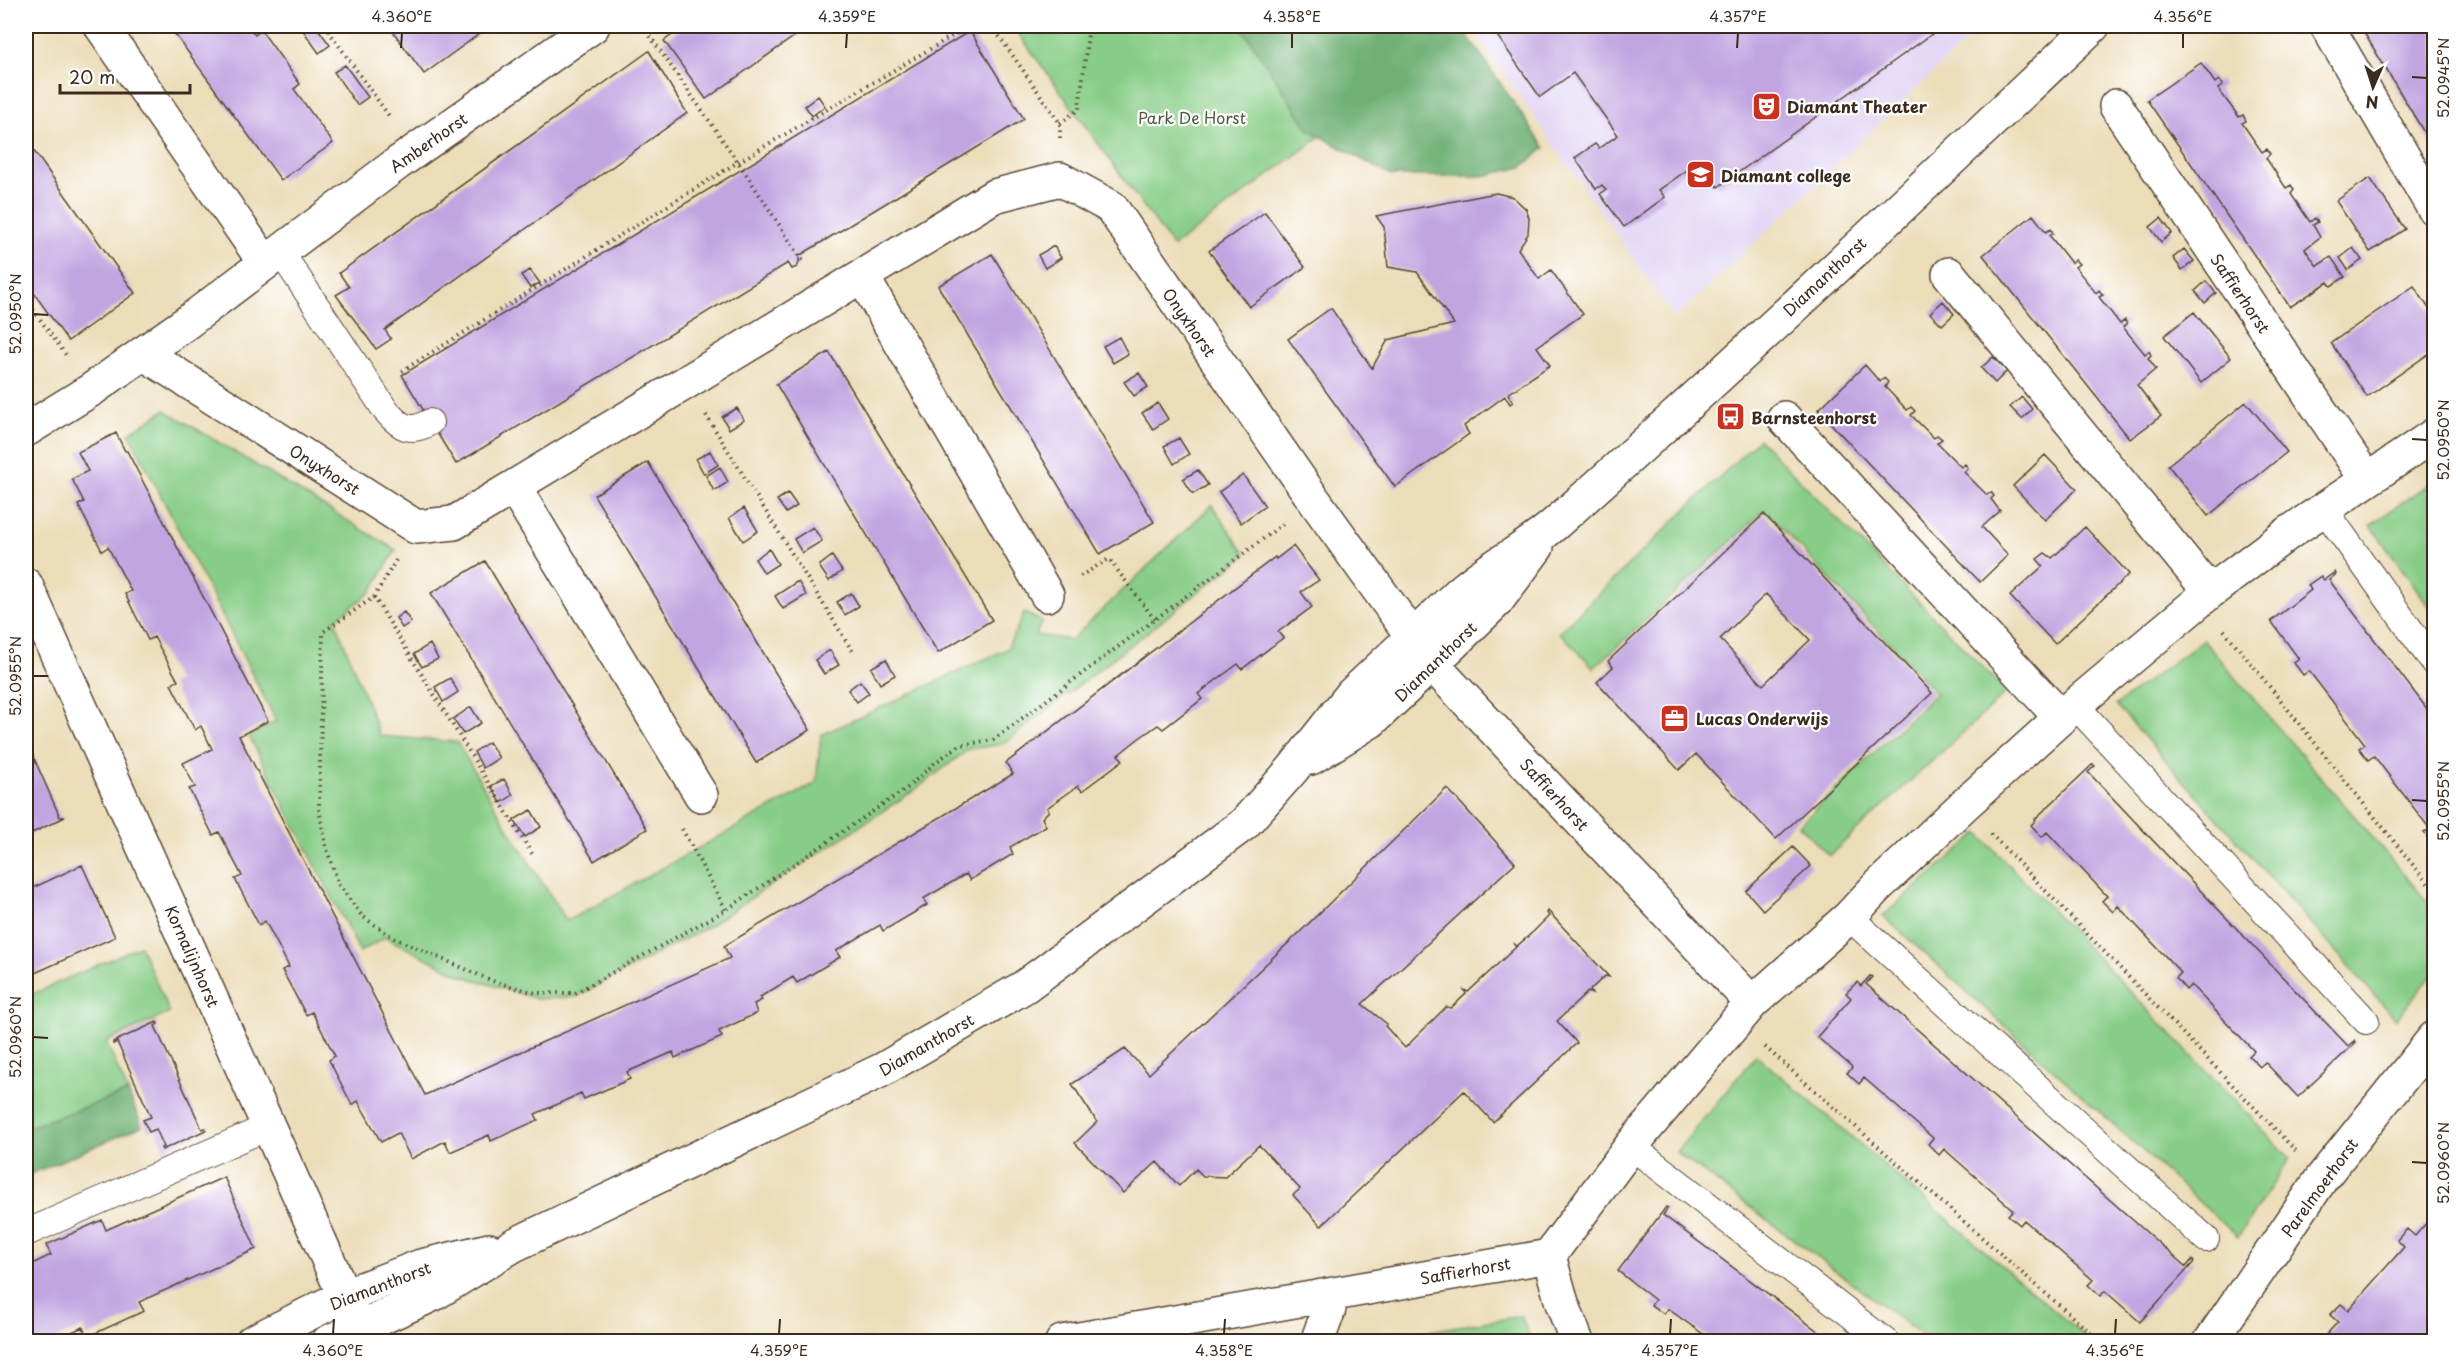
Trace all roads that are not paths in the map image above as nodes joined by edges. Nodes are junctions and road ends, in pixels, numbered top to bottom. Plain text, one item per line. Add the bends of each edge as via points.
1 (101, 26) edge
2 (593, 26) edge
3 (2094, 26) edge
4 (2327, 26) edge
5 (2116, 106) dead end
6 (2434, 209) edge
7 (273, 257) junction
8 (1949, 273) dead end
9 (862, 276) junction
10 (143, 353) junction
11 (1784, 418) dead end
12 (430, 422) dead end
13 (26, 430) edge
14 (2434, 435) edge
15 (2367, 480) junction
16 (514, 487) junction
17 (2324, 509) junction
18 (1554, 525) junction
19 (26, 585) edge
20 (1047, 595) road end
21 (2205, 596) junction
22 (1412, 638) junction
23 (2434, 663) edge
24 (1432, 664) junction
25 (2068, 711) junction
26 (1292, 770) junction
27 (701, 795) road end
28 (1849, 917) junction
29 (1744, 1012) junction
30 (2366, 1021) dead end
31 (2434, 1038) edge
32 (270, 1126) junction
33 (1630, 1146) junction
34 (26, 1233) edge
35 (2206, 1239) dead end
36 (514, 1245) junction
37 (1549, 1256) junction
38 (346, 1295) junction
39 (1327, 1295) junction
40 (362, 1335) edge
41 (252, 1341) edge
42 (328, 1341) edge
43 (1062, 1341) edge
44 (1317, 1341) edge
45 (1577, 1341) edge
46 (1886, 1341) edge
47 (2210, 1341) edge

1 - 7 street
2 - 7 street, Amberhorst via 398,163
3 - 18 street, Diamanthorst
4 - 6 street
5 - 15 street, Saffierhorst
7 - 10 street, Amberhorst
7 - 12 lane via 398,426 409,429
8 - 21 street
9 - 16 street, Onyxhorst
9 - 20 street
9 - 22 street, Onyxhorst via 994,196 1060,179 1111,207
10 - 13 street, Amberhorst
10 - 16 street, Onyxhorst via 416,526 454,524
11 - 25 street
14 - 15 street
15 - 17 street
16 - 27 street
17 - 21 street
17 - 23 lane
18 - 22 street, Diamanthorst via 1470,583
18 - 24 street, Diamanthorst via 1497,601
19 - 32 street, Kornalijnhorst
21 - 25 street
22 - 24 street, Onyxhorst
22 - 26 street, Diamanthorst via 1352,694
24 - 26 street, Diamanthorst via 1371,721
24 - 29 street, Saffierhorst
25 - 28 street
25 - 30 lane
26 - 36 street, Diamanthorst via 1244,824 1024,987 882,1070
28 - 29 street
28 - 35 lane
29 - 33 street
31 - 47 street, Parelmoerhorst via 2322,1178
32 - 34 lane
32 - 38 street, Kornalijnhorst
33 - 37 street
33 - 46 lane
36 - 38 street, Diamanthorst via 421,1266
36 - 40 street, Diamanthorst
37 - 39 street, Saffierhorst
37 - 45 street
38 - 40 street, Kornalijnhorst
38 - 41 street, Diamanthorst
39 - 43 street, Saffierhorst
39 - 44 street via 1329,1309
40 - 42 street, Diamanthorst

